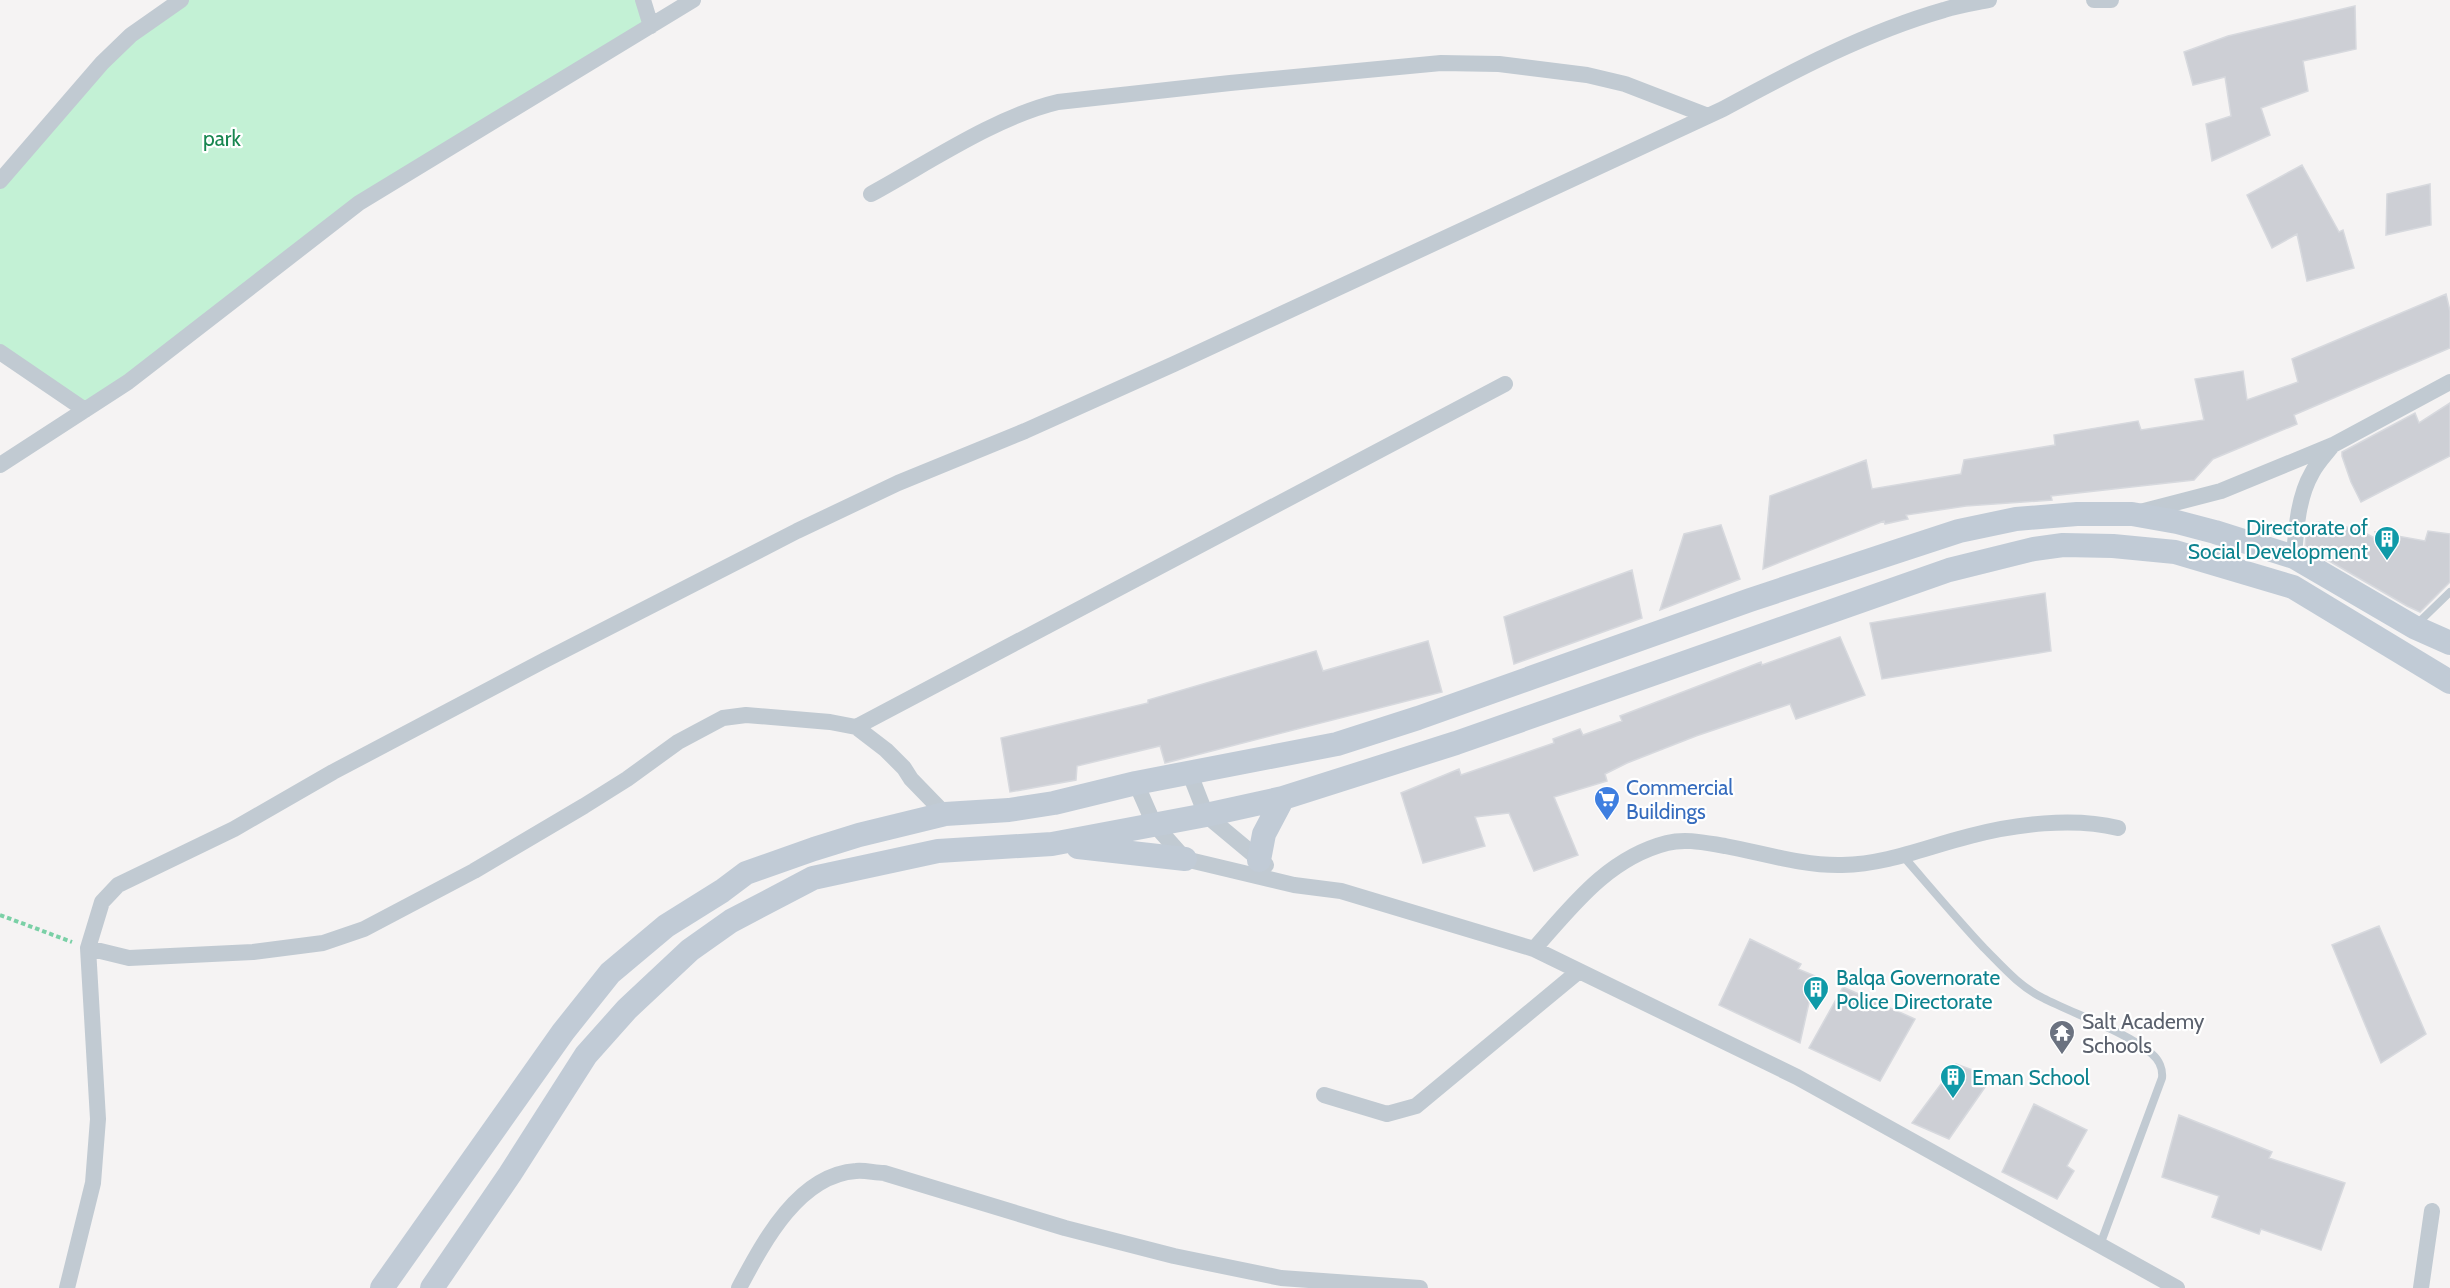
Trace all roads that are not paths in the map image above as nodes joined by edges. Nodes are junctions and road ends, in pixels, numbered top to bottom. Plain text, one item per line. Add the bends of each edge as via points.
1 (181, 0) edge
2 (643, 0) edge
3 (693, 0) edge
4 (1989, 0) edge
5 (2094, 0) edge
6 (2111, 0) edge
7 (651, 26) junction
8 (1708, 116) junction
9 (0, 181) edge
10 (871, 194) dead end
11 (0, 352) edge
12 (2450, 382) edge
13 (1505, 384) dead end
14 (85, 410) junction
15 (2333, 445) junction
16 (0, 465) edge
17 (2132, 514) junction
18 (2294, 557) junction
19 (2450, 592) edge
20 (2414, 627) junction
21 (2450, 643) edge
22 (2450, 682) edge
23 (856, 727) junction
24 (1190, 774) junction
25 (1136, 783) junction
26 (1283, 798) junction
27 (945, 814) junction
28 (1206, 815) junction
29 (1154, 824) junction
30 (2118, 828) dead end
31 (1052, 844) junction
32 (1903, 856) junction
33 (1185, 859) junction
34 (1259, 860) junction
35 (1294, 885) junction
36 (87, 948) junction
37 (1534, 949) junction
38 (1579, 971) junction
39 (563, 1032) junction
40 (586, 1055) junction
41 (1324, 1095) dead end
42 (2432, 1210) dead end
43 (2100, 1245) junction
44 (67, 1288) edge
45 (382, 1288) edge
46 (432, 1288) edge
47 (739, 1288) edge
48 (1420, 1288) edge
49 (2177, 1288) edge
50 (2421, 1288) edge

1 - 9 street via 131,35 102,63
2 - 7 street
3 - 7 street
4 - 8 street via 1944,10 1881,33
5 - 6 street
7 - 14 street via 359,203 163,355
8 - 10 street via 1625,84 1587,75 1499,64 1441,63 1058,102 1009,118
8 - 36 street via 1174,364 898,483 660,599 333,772 234,829 118,885 102,902
11 - 14 street
12 - 15 street
13 - 23 street
14 - 16 street
15 - 17 street via 2221,491
15 - 18 street via 2306,486 2296,524
17 - 18 main road via 2187,524
17 - 24 main road via 2077,513 2016,519 1959,531 1358,738
18 - 20 main road
19 - 20 lane
20 - 21 main road
22 - 26 main road via 2293,587 2175,552 2063,545 1949,570 1456,743
23 - 27 street via 886,750
23 - 36 street via 782,717 723,718 678,742 601,795 474,871 364,929 323,943 180,957 129,957
24 - 25 main road
24 - 28 street
25 - 27 main road via 1009,810
25 - 29 street
26 - 28 main road
26 - 34 main road via 1264,834
27 - 39 main road via 847,838 746,873 666,926 610,974
28 - 29 main road
28 - 34 street
29 - 31 main road
29 - 33 street
30 - 32 street via 2076,822 2038,825 1972,835
31 - 33 main road
31 - 40 main road via 938,851 813,878 730,921 690,951 627,1009
32 - 37 street via 1878,863 1827,865 1692,840 1667,843 1609,869
32 - 43 lane via 2017,982 2135,1042 2154,1055 2161,1066 2162,1078
33 - 35 street
34 - 35 street
35 - 37 street via 1341,891
36 - 44 street via 98,1119 93,1184
37 - 38 street
38 - 41 street via 1416,1106 1387,1114
38 - 43 street via 1797,1077
39 - 40 main road
39 - 45 main road
40 - 46 main road
42 - 50 street
43 - 49 street
47 - 48 street via 754,1259 797,1202 832,1177 856,1171 884,1173 1065,1228 1259,1274

